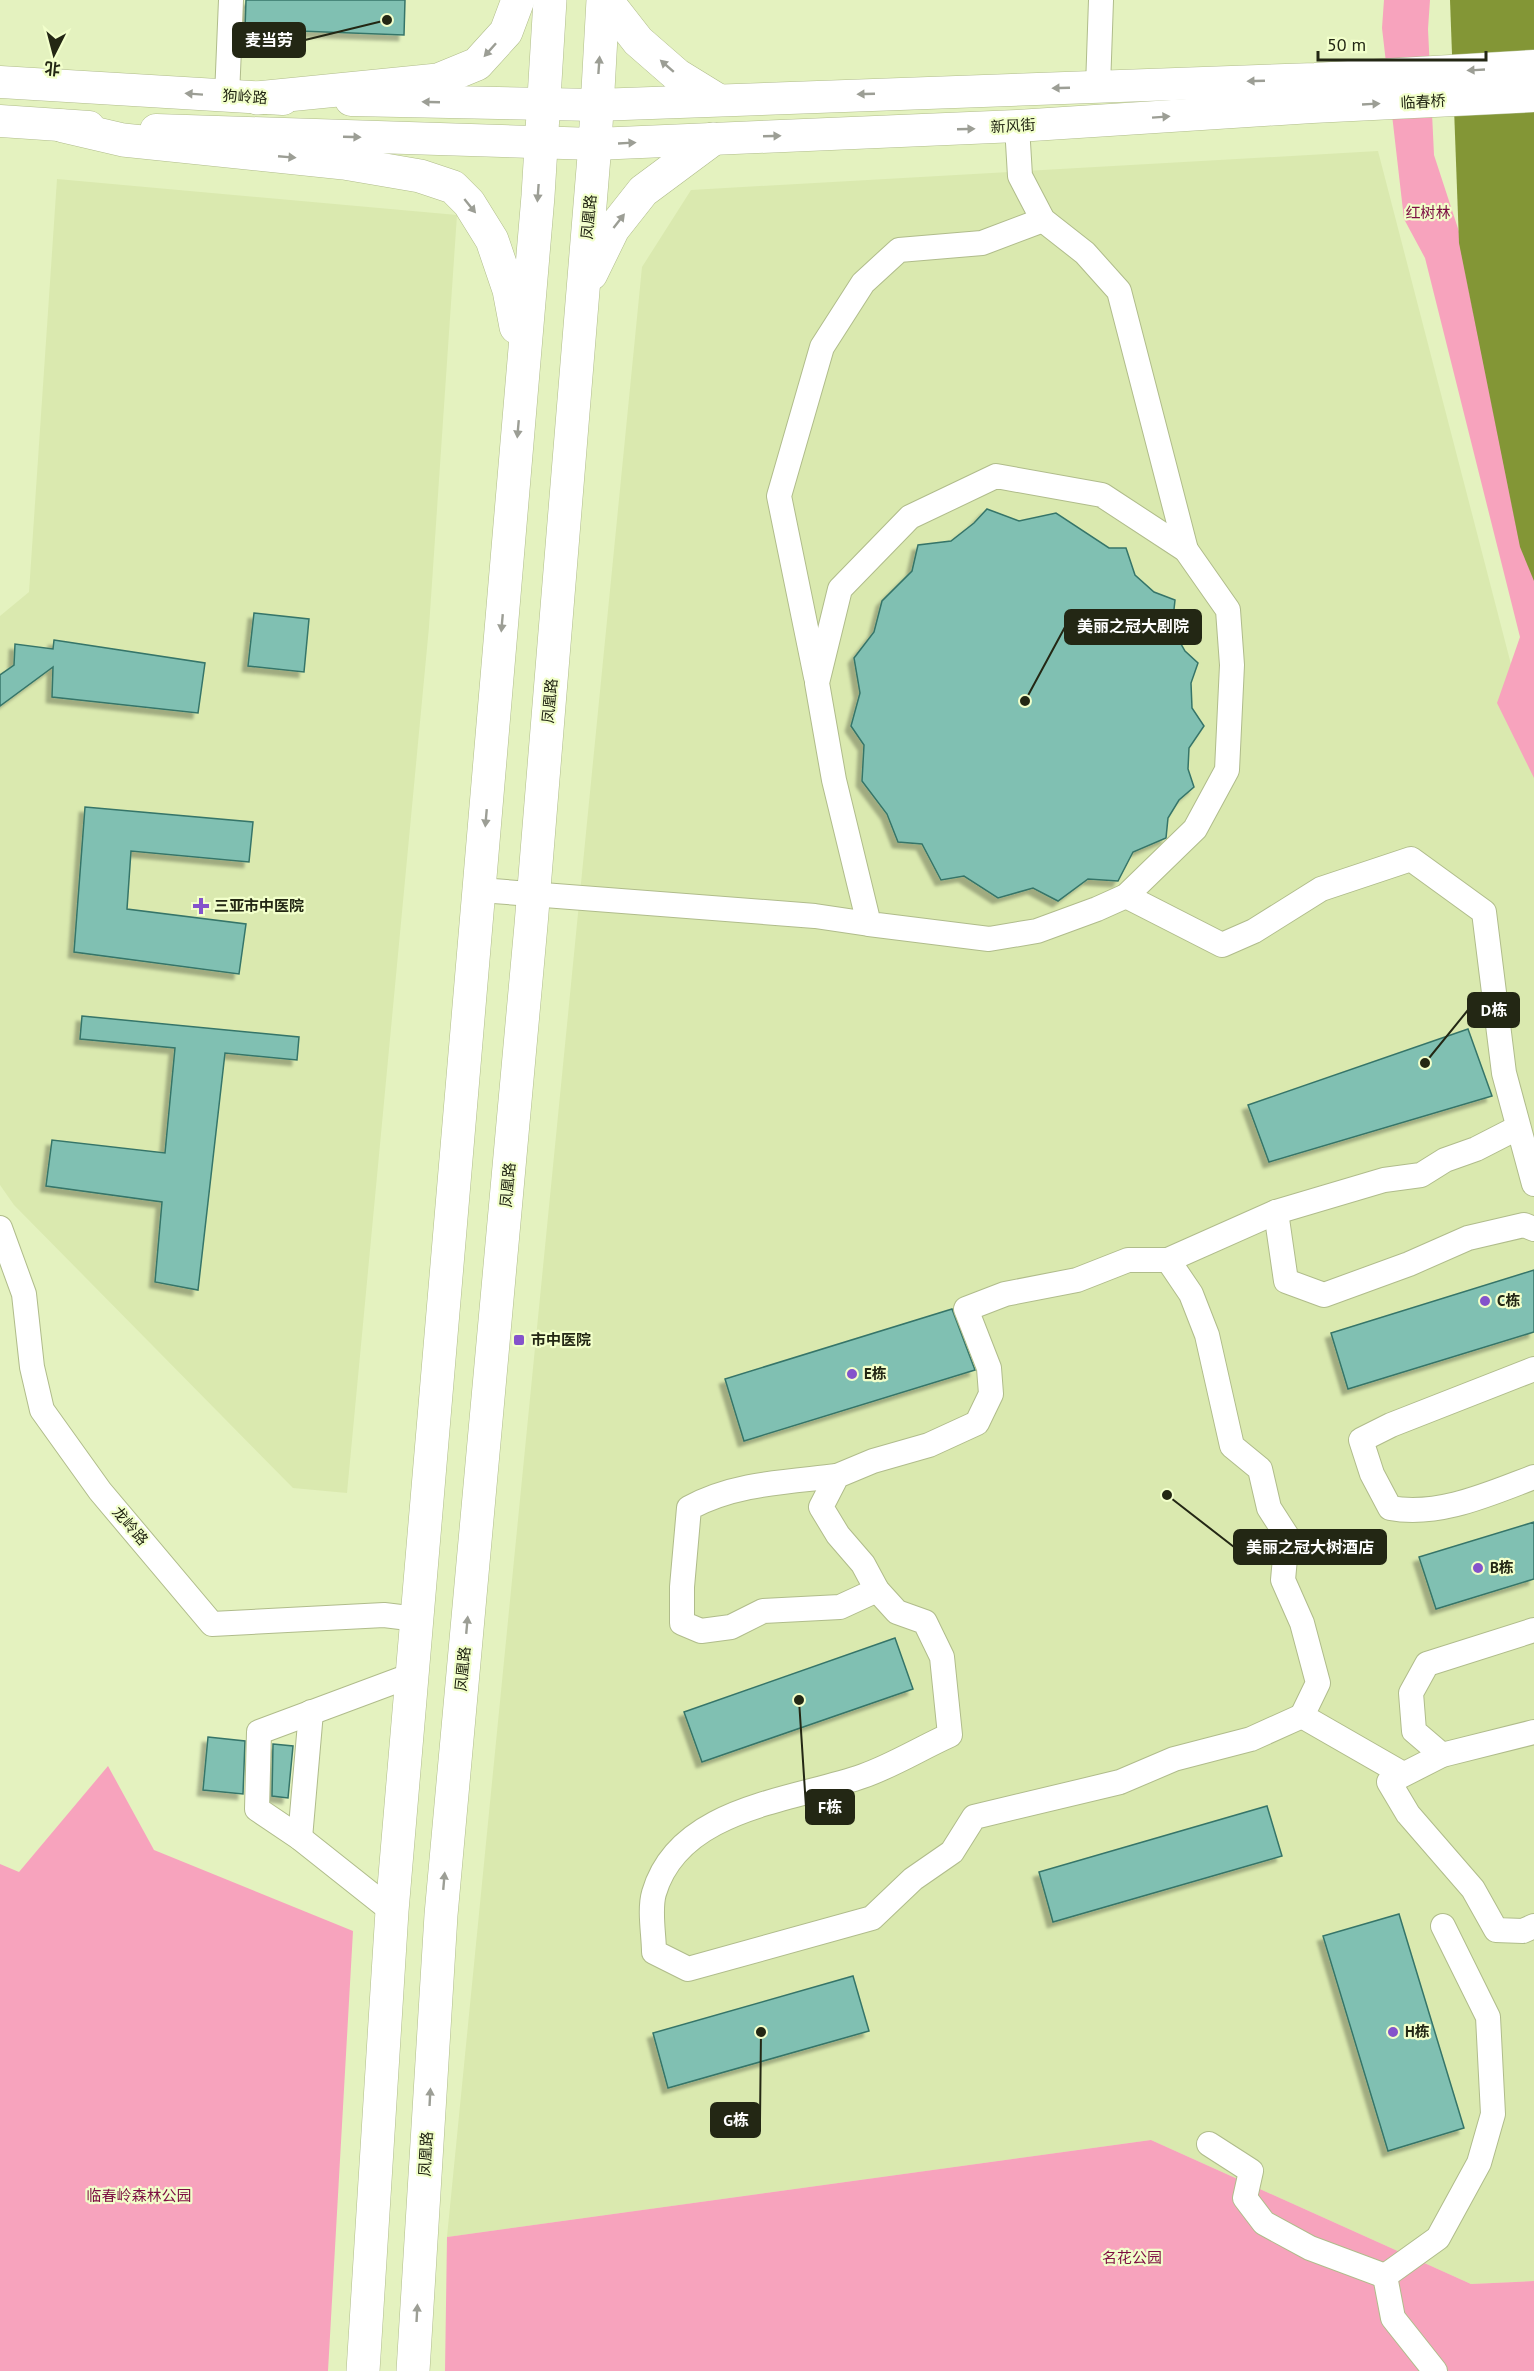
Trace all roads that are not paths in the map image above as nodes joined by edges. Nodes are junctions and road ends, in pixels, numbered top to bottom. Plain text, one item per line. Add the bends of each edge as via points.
1 (231, 0) edge
2 (518, 0) edge
3 (550, 0) edge
4 (604, 0) edge
5 (1101, 0) edge
6 (1534, 66) edge
7 (0, 82) edge
8 (1098, 87) junction
9 (1313, 93) junction
10 (1534, 96) edge
11 (242, 97) junction
12 (716, 99) junction
13 (543, 105) junction
14 (597, 105) junction
15 (0, 121) edge
16 (63, 126) junction
17 (1017, 126) junction
18 (713, 139) junction
19 (541, 142) junction
20 (595, 144) junction
21 (1043, 220) junction
22 (583, 292) junction
23 (520, 394) junction
24 (1186, 550) junction
25 (817, 683) junction
26 (480, 890) junction
27 (534, 892) junction
28 (1125, 896) junction
29 (869, 924) junction
30 (1517, 1128) junction
31 (1534, 1184) edge
32 (1276, 1212) junction
33 (0, 1228) edge
34 (1534, 1229) edge
35 (1168, 1260) junction
36 (1534, 1369) edge
37 (837, 1476) junction
38 (1534, 1477) edge
39 (877, 1590) junction
40 (417, 1619) junction
41 (1534, 1630) edge
42 (412, 1675) junction
43 (311, 1712) junction
44 (1302, 1716) junction
45 (1534, 1732) edge
46 (1443, 1755) junction
47 (1403, 1774) junction
48 (300, 1838) junction
49 (392, 1911) junction
50 (441, 1915) junction
51 (1443, 1926) dead end
52 (1534, 1926) edge
53 (1209, 2144) dead end
54 (1385, 2276) junction
55 (363, 2371) edge
56 (413, 2371) edge
57 (1435, 2371) edge

1 - 11 street
2 -> 11 highway via 506,32 477,64 438,80
3 - 13 highway
12 -> 4 highway via 677,75 638,41
14 -> 4 highway, 凤凰路
5 - 8 street
6 -> 9 main road, 临春桥
11 -> 7 main road, 狗岭路
9 -> 8 main road
8 -> 12 main road
9 -> 10 main road, 临春桥
17 -> 9 main road, 新风街
13 -> 11 main road, 狗岭路
12 - 14 main road, 狗岭路
13 - 14 main road, 狗岭路
13 - 19 highway
14 - 20 highway, 凤凰路
15 - 16 main road
16 -> 19 main road, 新风街
16 -> 23 highway via 135,141 344,163 420,176 453,187 469,203 492,240 509,290 516,326
18 -> 17 main road, 新风街
17 - 21 street via 1020,176
20 -> 18 main road, 新风街
22 -> 18 highway via 613,229 643,191
19 - 20 main road, 新风街
19 -> 23 highway
20 - 22 highway, 凤凰路
21 - 24 street via 1085,254 1119,291
21 - 25 street via 982,243 899,250 863,283 822,347 778,496
22 - 27 highway, 凤凰路
23 -> 26 highway
24 - 25 street via 1102,495 996,476 910,518 840,589
24 - 28 street via 1228,610 1232,665 1227,770 1195,830
25 - 29 street via 834,780
26 - 27 street
26 - 40 highway
27 - 29 street
50 -> 27 highway, 凤凰路
28 - 29 street via 1037,931 989,939
28 - 30 street via 1222,945 1254,931 1321,889 1412,859 1484,912 1496,1023
30 - 31 street
30 - 32 street via 1421,1175 1384,1180
32 - 34 street via 1286,1281 1324,1295 1468,1238 1524,1225
32 - 35 street
33 - 40 street, 龙岭路 via 24,1294 32,1367 42,1410 99,1491 212,1624 384,1615
35 - 37 street via 1128,1260 1077,1280 1005,1294 966,1309 989,1368 991,1394 977,1423 929,1445
35 - 44 street via 1191,1293 1207,1335 1232,1446 1260,1469 1269,1508 1287,1536 1283,1580 1302,1623 1318,1683
36 - 38 street via 1361,1440 1372,1474 1390,1508 1407,1511 1445,1507
37 - 39 street via 821,1507
37 - 39 street via 761,1484 707,1498 689,1508 682,1623 701,1632 732,1627 763,1611 840,1607
39 - 44 street via 897,1612 925,1622 942,1657 950,1735 864,1776 706,1827 674,1854 654,1894 654,1952 688,1969 872,1918 913,1880 952,1852 975,1817 1120,1782 1174,1759 1251,1738
40 - 42 highway
41 - 46 street via 1427,1664 1411,1693 1414,1731
42 - 43 street
42 - 49 highway
43 - 48 street
43 - 48 street via 259,1732 257,1809
44 - 47 street
45 - 46 street
46 - 47 street
47 - 52 street via 1389,1782 1398,1798 1473,1889 1496,1930
48 - 49 street
49 - 50 highway
49 - 55 highway
56 -> 50 highway, 凤凰路
51 - 54 street via 1488,2017 1493,2114 1479,2163 1438,2238
53 - 54 street via 1251,2171 1245,2198 1264,2223 1310,2248
54 - 57 street via 1393,2318

